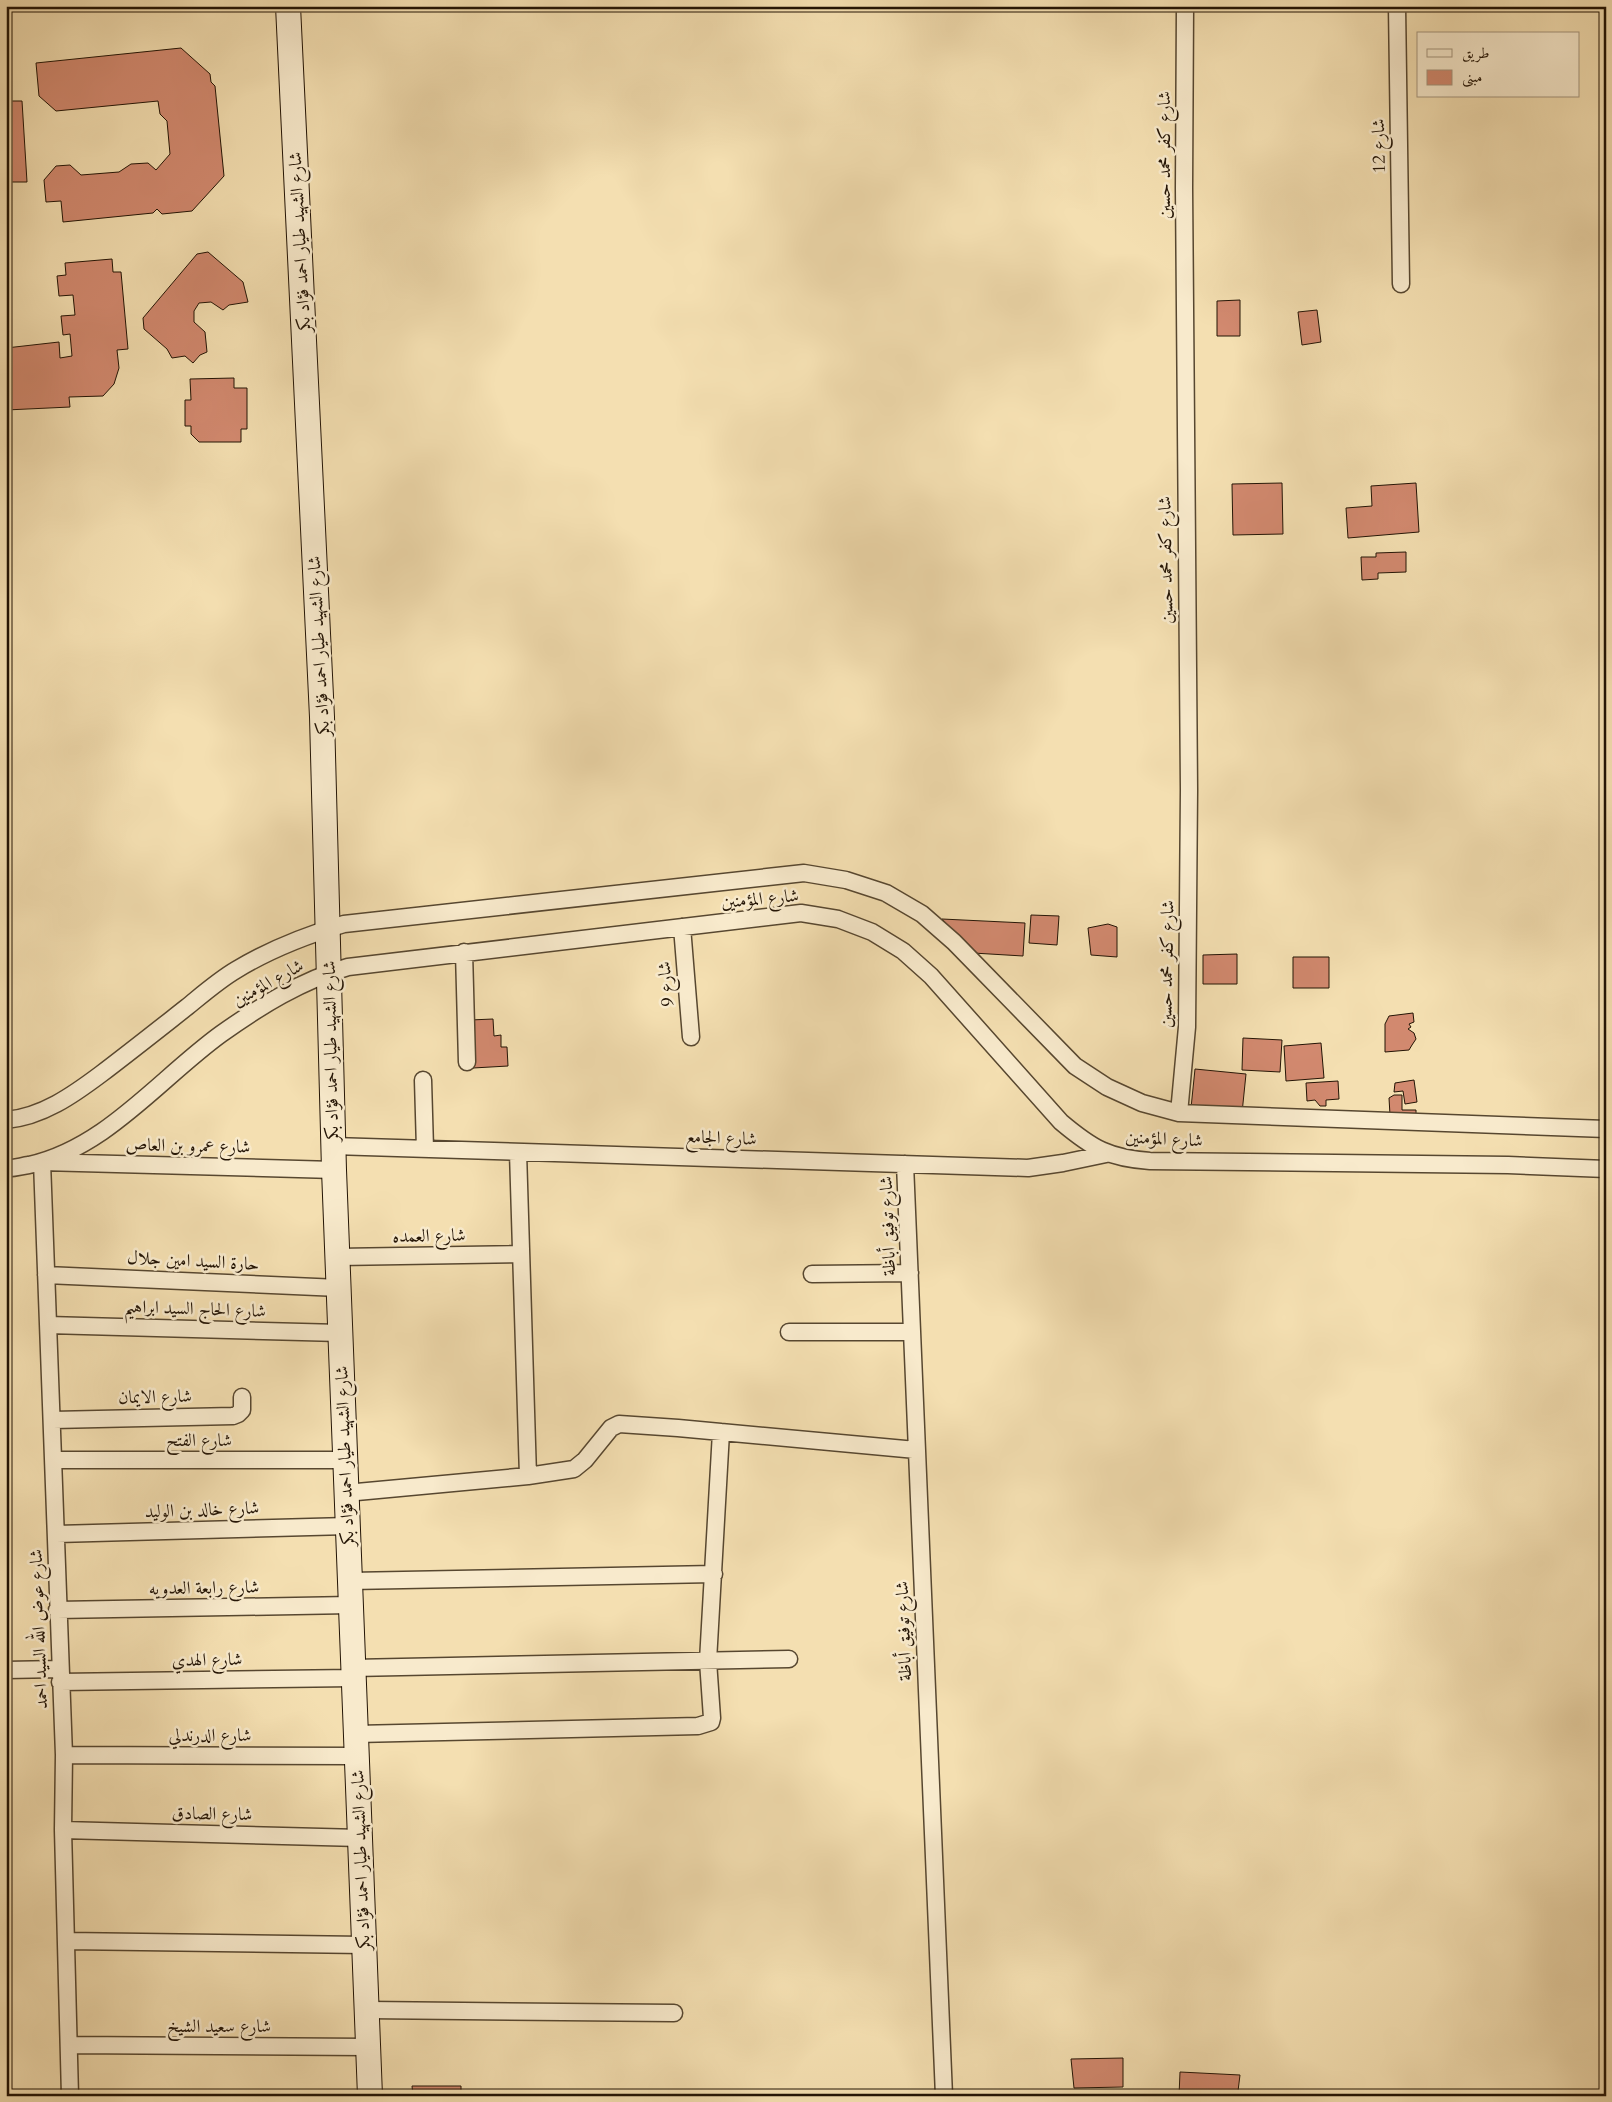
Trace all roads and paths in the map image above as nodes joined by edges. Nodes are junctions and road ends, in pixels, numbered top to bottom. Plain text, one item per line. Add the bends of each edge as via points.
1 (288, 6) edge
2 (1185, 6) edge
3 (1397, 6) edge
4 (1401, 284) dead end
5 (682, 927) junction
6 (328, 928) junction
7 (464, 952) junction
8 (330, 972) junction
9 (691, 1037) dead end
10 (467, 1062) dead end
11 (423, 1080) dead end
12 (1179, 1113) junction
13 (6, 1120) edge
14 (1606, 1129) edge
15 (333, 1146) junction
16 (425, 1150) junction
17 (518, 1152) junction
18 (1106, 1154) junction
19 (42, 1162) junction
20 (905, 1164) junction
21 (6, 1168) edge
22 (1606, 1169) edge
23 (334, 1170) junction
24 (521, 1254) junction
25 (338, 1258) junction
26 (910, 1273) junction
27 (46, 1274) junction
28 (812, 1274) dead end
29 (339, 1288) junction
30 (48, 1325) junction
31 (789, 1332) dead end
32 (912, 1332) junction
33 (340, 1333) junction
34 (242, 1397) dead end
35 (52, 1420) junction
36 (721, 1432) junction
37 (916, 1450) junction
38 (53, 1460) junction
39 (345, 1460) junction
40 (528, 1476) junction
41 (346, 1493) junction
42 (348, 1526) junction
43 (56, 1534) junction
44 (714, 1574) junction
45 (350, 1581) junction
46 (351, 1605) junction
47 (58, 1610) junction
48 (789, 1658) dead end
49 (708, 1661) junction
50 (6, 1670) edge
51 (354, 1673) junction
52 (60, 1675) junction
53 (357, 1745) junction
54 (64, 1755) junction
55 (63, 1830) junction
56 (360, 1838) junction
57 (66, 1941) junction
58 (364, 1945) junction
59 (367, 2010) junction
60 (674, 2013) dead end
61 (69, 2045) junction
62 (368, 2047) junction
63 (70, 2096) edge
64 (370, 2096) edge
65 (944, 2096) edge

1 - 6 street, شارع الشهيد طيار احمد فؤاد بكر via 322,718
2 - 12 street, شارع كفر محمد حسين via 1189,790 1187,1028
3 - 4 street, شارع 12
5 - 7 street, شارع المؤمنين
5 - 9 street, شارع 9
5 - 18 street, شارع المؤمنين via 802,913 838,919 872,932 904,951 931,976 1061,1122
6 - 8 street, شارع الشهيد طيار احمد فؤاد بكر
6 - 12 street, شارع المؤمنين via 804,873 846,880 886,893 922,914 954,942 1075,1066 1133,1099
6 - 13 street, شارع المؤمنين via 235,970 114,1064 54,1105 21,1118
7 - 8 street, شارع المؤمنين
7 - 10 street
8 - 15 street, شارع الشهيد طيار احمد فؤاد بكر
8 - 19 street, شارع المؤمنين via 259,1009 220,1035 88,1141
11 - 16 street
12 - 14 street, شارع المؤمنين
15 - 16 street, شارع الجامع
15 - 23 street, شارع الشهيد طيار احمد فؤاد بكر
16 - 17 street, شارع الجامع
17 - 20 street, شارع الجامع
17 - 24 street
18 - 20 street, شارع الجامع via 1028,1168
18 - 22 street, شارع المؤمنين via 1150,1161
19 - 21 street, شارع المؤمنين
19 - 23 street, شارع عمرو بن العاص
19 - 27 street, شارع عوض الله السيد احمد
20 - 26 street, شارع توفيق أباظة
23 - 25 street, شارع الشهيد طيار احمد فؤاد بكر
24 - 25 street, شارع العمده
24 - 40 street
25 - 29 street, شارع الشهيد طيار احمد فؤاد بكر
26 - 28 street
26 - 32 street, شارع توفيق أباظة
27 - 29 street, حارة السيد امين جلال
27 - 30 street, شارع عوض الله السيد احمد
29 - 33 street, شارع الشهيد طيار احمد فؤاد بكر
30 - 33 street, شارع الحاج السيد ابراهيم
30 - 35 street, شارع عوض الله السيد احمد
31 - 32 street
32 - 37 street, شارع توفيق أباظة
33 - 39 street, شارع الشهيد طيار احمد فؤاد بكر
34 - 35 street, شارع الايمان via 242,1410 233,1416
35 - 38 street, شارع عوض الله السيد احمد
36 - 37 street
36 - 40 street via 619,1424 611,1428 574,1469
36 - 44 street, شارع الدرندلي
37 - 65 street, شارع توفيق أباظة
38 - 39 street, شارع الفتح
38 - 43 street, شارع عوض الله السيد احمد
39 - 41 street, شارع الشهيد طيار احمد فؤاد بكر
40 - 41 street
41 - 42 street, شارع الشهيد طيار احمد فؤاد بكر
42 - 43 street, شارع خالد بن الوليد
42 - 45 street, شارع الشهيد طيار احمد فؤاد بكر
43 - 47 street, شارع عوض الله السيد احمد
44 - 45 street
44 - 49 street, شارع الدرندلي
45 - 46 street, شارع الشهيد طيار احمد فؤاد بكر
46 - 47 street, شارع رابعة العدويه
46 - 51 street, شارع الشهيد طيار احمد فؤاد بكر
47 - 52 street, شارع عوض الله السيد احمد
48 - 49 street, شارع الهدي
49 - 51 street, شارع الهدي
49 - 53 street, شارع الدرندلي via 712,1718 705,1725
50 - 52 street, شارع الهدي
51 - 52 street, شارع الهدي
51 - 53 street, شارع الشهيد طيار احمد فؤاد بكر
52 - 54 street, شارع عوض الله السيد احمد
53 - 54 street, شارع الدرندلي
53 - 56 street, شارع الشهيد طيار احمد فؤاد بكر
54 - 55 street, شارع عوض الله السيد احمد
55 - 56 street, شارع الصادق
55 - 57 street, شارع عوض الله السيد احمد
56 - 58 street, شارع الشهيد طيار احمد فؤاد بكر
57 - 58 street
57 - 61 street, شارع عوض الله السيد احمد
58 - 59 street, شارع الشهيد طيار احمد فؤاد بكر
59 - 60 street
59 - 62 street, شارع الشهيد طيار احمد فؤاد بكر
61 - 62 street, شارع سعيد الشيخ
61 - 63 street, شارع عوض الله السيد احمد
62 - 64 street, شارع الشهيد طيار احمد فؤاد بكر

